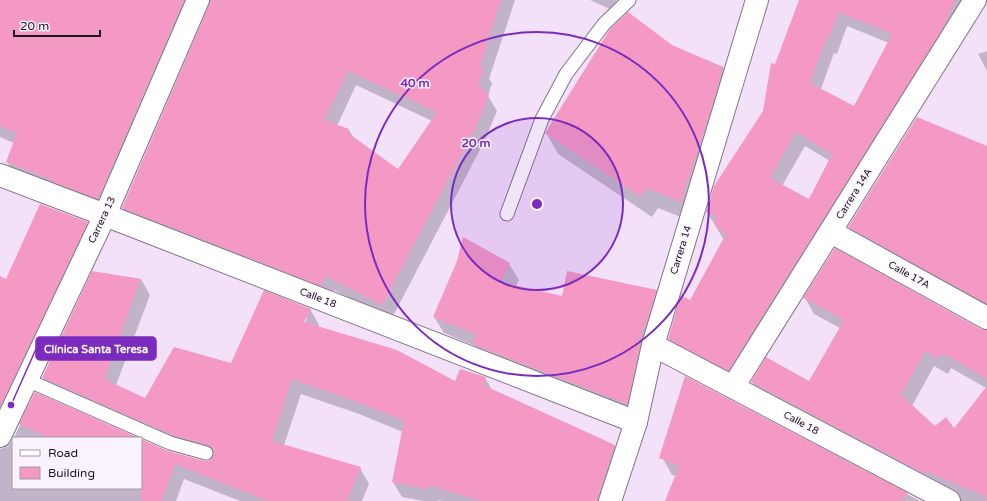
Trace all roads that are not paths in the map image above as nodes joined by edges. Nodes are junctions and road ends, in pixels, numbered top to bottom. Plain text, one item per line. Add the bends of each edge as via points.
1 (198, 0) edge
2 (628, 0) edge
3 (757, 0) edge
4 (975, 0) edge
5 (0, 175) edge
6 (507, 214) dead end
7 (105, 215) junction
8 (831, 232) junction
9 (987, 318) edge
10 (653, 345) junction
11 (27, 380) junction
12 (733, 388) junction
13 (636, 422) junction
14 (0, 436) edge
15 (206, 453) dead end
16 (610, 501) edge
17 (949, 501) edge

1 - 7 street, Carrera 13
2 - 6 lane via 604,24 566,74 542,119
3 - 10 street, Carrera 14
4 - 8 street, Carrera 14A
5 - 7 street, Calle 18
7 - 11 street, Carrera 13
7 - 13 street, Calle 18
8 - 9 street, Calle 17A
8 - 12 street, Carrera 14A
10 - 12 street, Calle 18
10 - 13 street, Carrera 14
11 - 14 street, Carrera 13
11 - 15 lane via 170,443
12 - 17 street, Calle 18
13 - 16 street, Carrera 14

